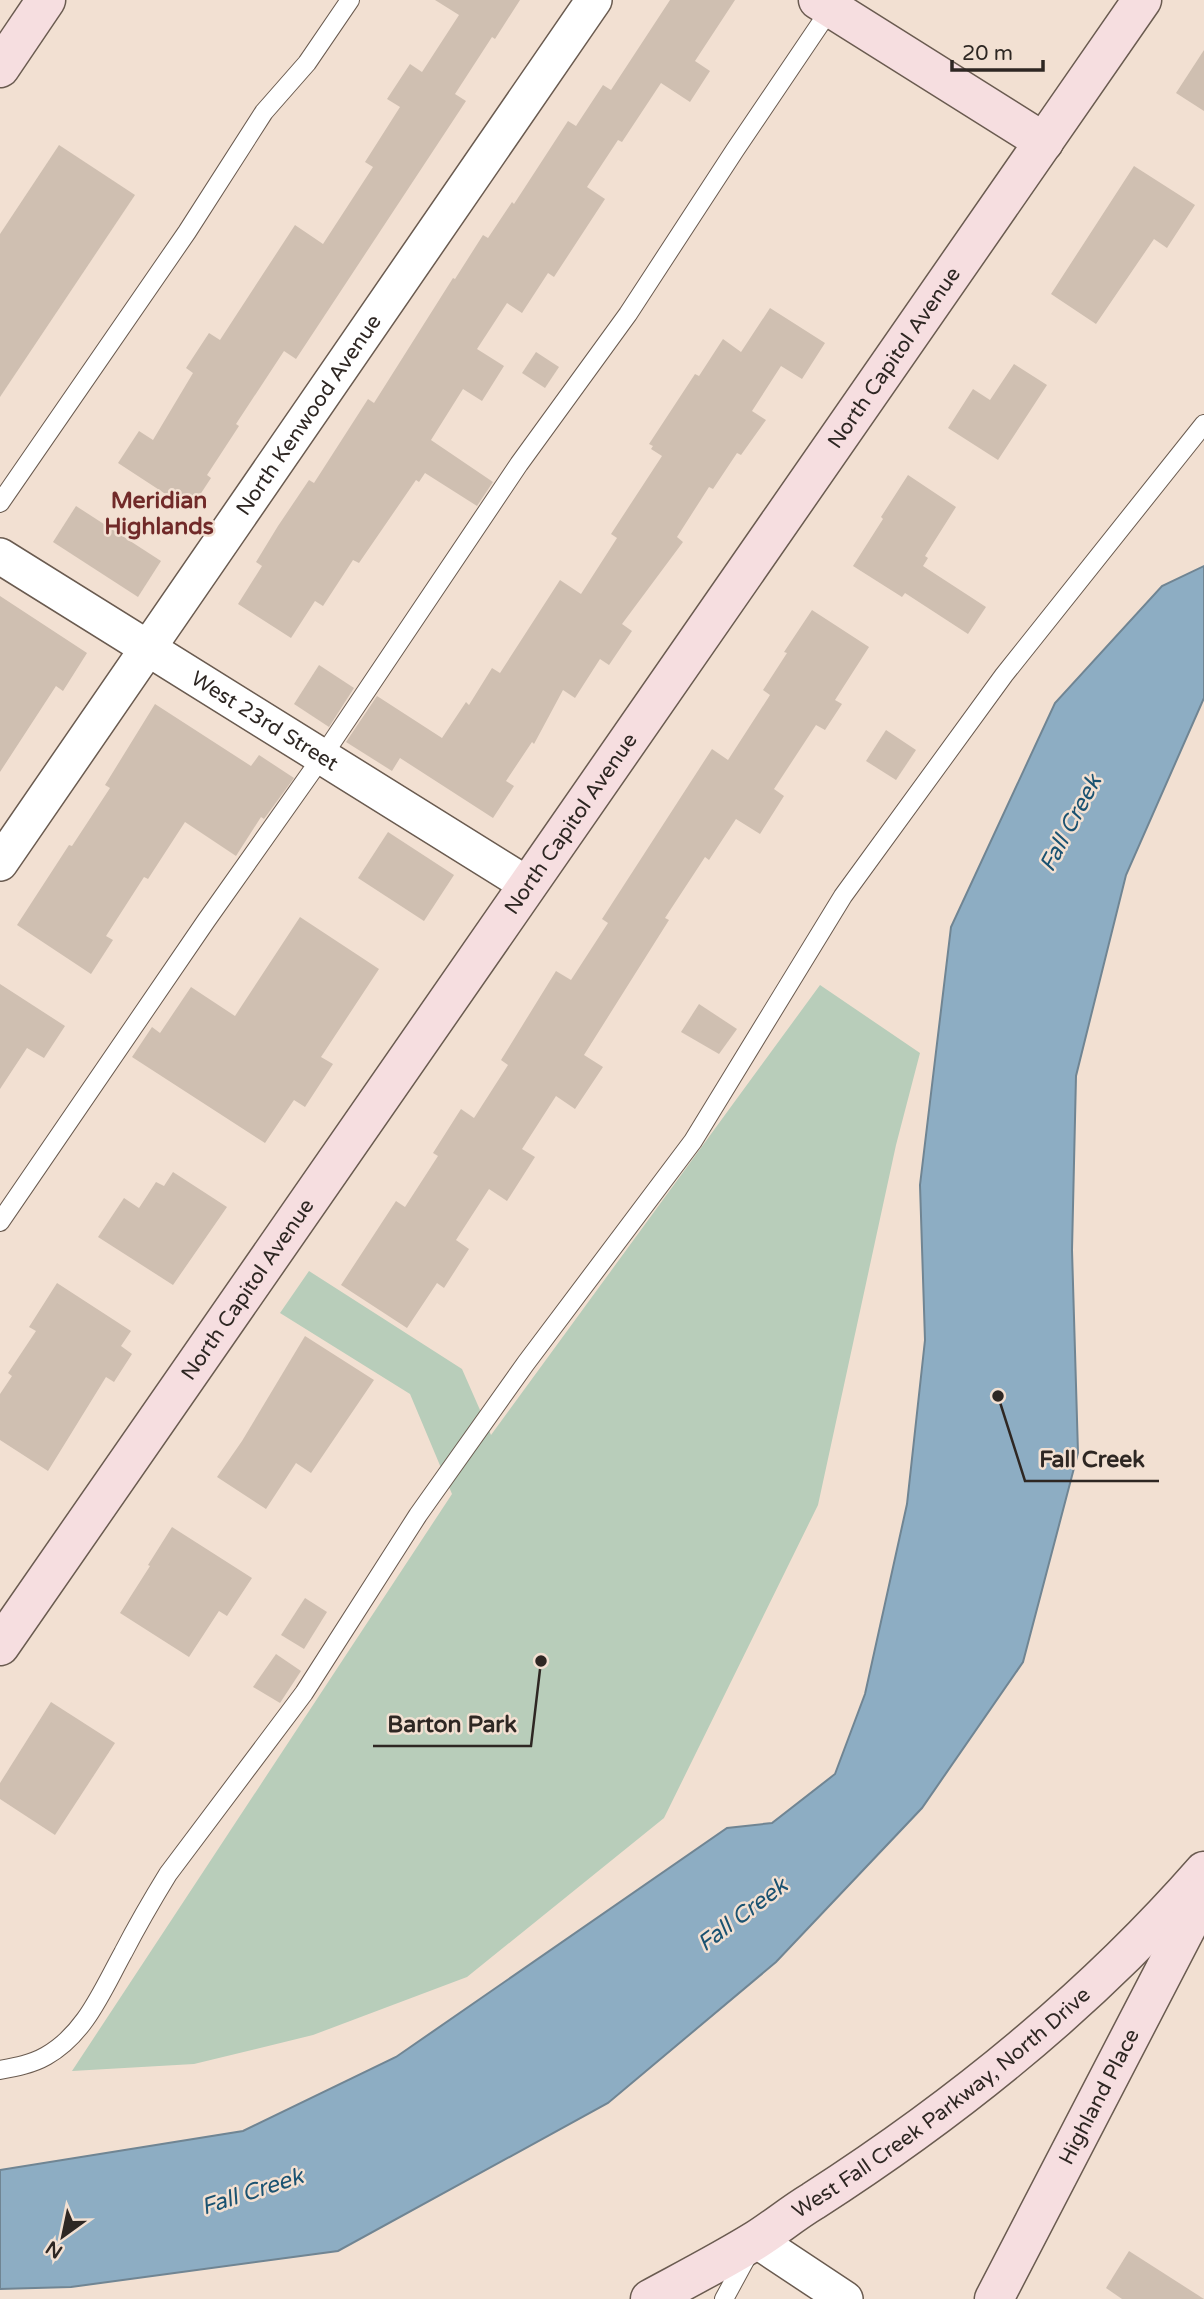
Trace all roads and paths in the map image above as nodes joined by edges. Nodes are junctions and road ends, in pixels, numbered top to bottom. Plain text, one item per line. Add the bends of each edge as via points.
1 (46, 0) edge
2 (351, 0) edge
3 (594, 0) edge
4 (1142, 0) edge
5 (824, 4) edge
6 (0, 68) edge
7 (1044, 142) junction
8 (1204, 424) edge
9 (0, 503) edge
10 (0, 556) edge
11 (147, 649) junction
12 (322, 757) junction
13 (0, 863) edge
14 (528, 885) junction
15 (0, 1222) edge
16 (6, 1624) edge
17 (1204, 1871) edge
18 (1204, 1894) edge
19 (0, 2070) edge
20 (756, 2240) junction
21 (650, 2299) edge
22 (724, 2299) edge
23 (845, 2299) edge
24 (993, 2299) edge

1 - 6 main road
2 - 9 lane via 307,63 264,112
3 - 11 street, North Kenwood Avenue
4 - 7 main road, North Capitol Avenue
5 - 7 main road
5 - 12 lane via 628,314 519,464
7 - 14 main road, North Capitol Avenue
8 - 19 lane via 1003,675 843,896 694,1141 526,1363 418,1515 303,1693 169,1874 92,2011 76,2032 46,2056
10 - 11 street, West 23rd Street
11 - 12 street, West 23rd Street
11 - 13 street, North Kenwood Avenue
12 - 14 street, West 23rd Street
12 - 15 lane
14 - 16 main road, North Capitol Avenue
17 - 20 main road, West Fall Creek Parkway, North Drive via 1050,2025 882,2155
18 - 24 main road, Highland Place
20 - 21 main road, West Fall Creek Parkway, North Drive
20 - 22 lane
20 - 23 street

